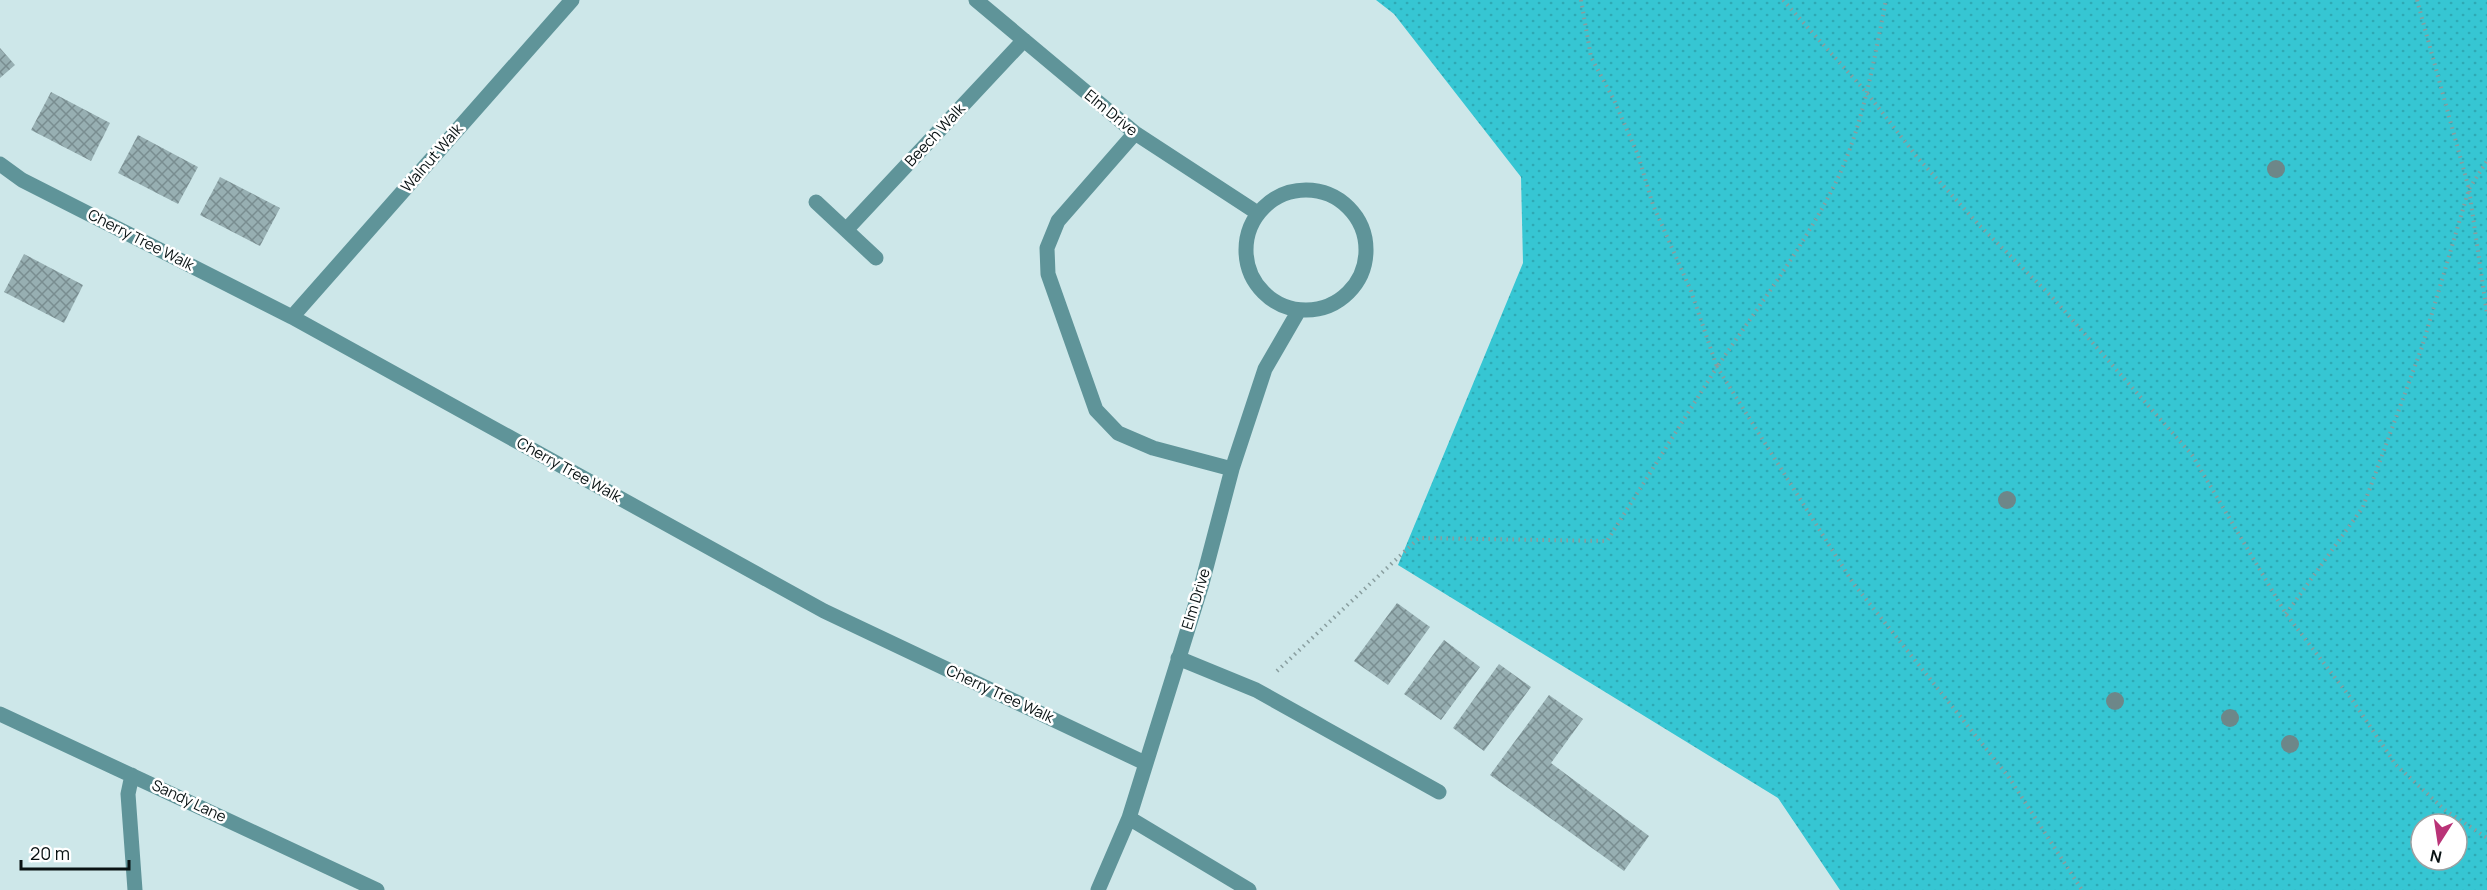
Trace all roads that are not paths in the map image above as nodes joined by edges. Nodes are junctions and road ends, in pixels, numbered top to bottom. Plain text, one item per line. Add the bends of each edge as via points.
1 (572, 0) edge
2 (976, 0) edge
3 (1024, 40) junction
4 (1135, 133) junction
5 (0, 164) edge
6 (816, 202) dead end
7 (1256, 213) junction
8 (846, 230) junction
9 (876, 258) dead end
10 (1298, 312) junction
11 (292, 317) junction
12 (1232, 469) junction
13 (1178, 658) junction
14 (0, 714) edge
15 (1145, 763) junction
16 (132, 775) junction
17 (1439, 792) dead end
18 (1129, 818) junction
19 (135, 890) edge
20 (377, 890) edge
21 (1098, 890) edge
22 (1249, 890) edge

1 - 11 street, Walnut Walk
2 - 3 street, Elm Drive
3 - 4 street, Elm Drive
3 - 8 street, Beech Walk
4 - 7 street, Elm Drive
4 - 12 street via 1058,220 1047,248 1048,274 1096,410 1118,433 1153,448
5 - 11 street, Cherry Tree Walk via 22,180
6 - 8 street
7 - 10 street via 1245,238 1248,272 1267,299
7 - 10 street via 1284,192 1324,191 1356,213 1368,243 1361,278 1339,303
8 - 9 street
10 - 12 street, Elm Drive via 1265,369
11 - 15 street, Cherry Tree Walk via 824,611
12 - 13 street, Elm Drive
13 - 15 street, Elm Drive
13 - 17 street via 1256,690
14 - 16 street, Sandy Lane
15 - 18 street, Elm Drive
16 - 19 street via 128,794
16 - 20 street, Sandy Lane
18 - 21 street, Elm Drive
18 - 22 street

